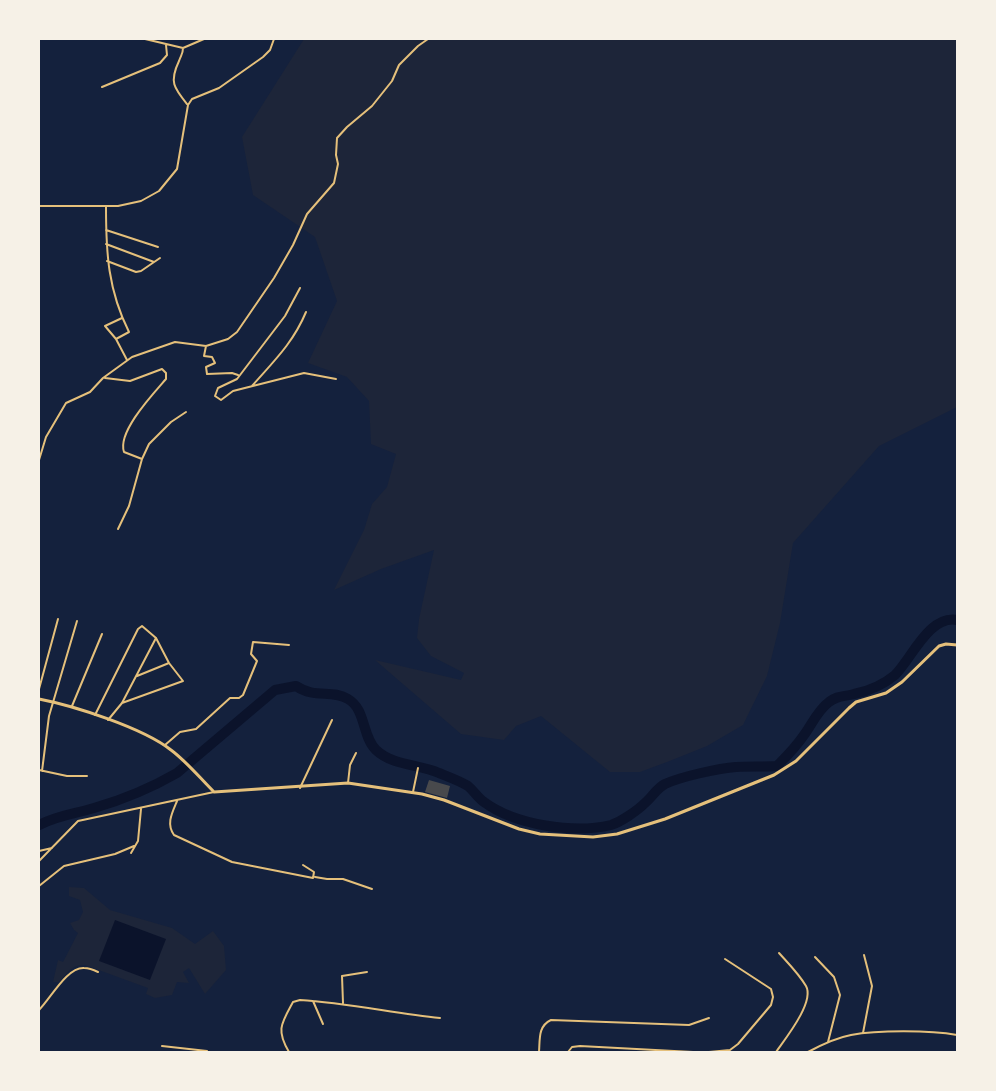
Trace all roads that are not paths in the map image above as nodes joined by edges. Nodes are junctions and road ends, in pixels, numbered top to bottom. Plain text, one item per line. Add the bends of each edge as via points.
1 (145, 39) edge
2 (204, 39) edge
3 (274, 39) edge
4 (428, 39) edge
5 (166, 45) junction
6 (183, 48) junction
7 (102, 87) dead end
8 (188, 105) junction
9 (39, 206) edge
10 (106, 207) junction
11 (106, 230) junction
12 (106, 244) junction
13 (158, 247) dead end
14 (160, 258) dead end
15 (107, 261) junction
16 (154, 262) junction
17 (300, 288) dead end
18 (306, 312) dead end
19 (122, 318) junction
20 (116, 339) junction
21 (206, 346) junction
22 (127, 360) junction
23 (238, 375) junction
24 (103, 378) junction
25 (336, 378) dead end
26 (252, 386) junction
27 (186, 412) dead end
28 (142, 459) junction
29 (39, 460) edge
30 (118, 529) dead end
31 (58, 619) dead end
32 (77, 621) dead end
33 (102, 634) dead end
34 (156, 638) junction
35 (289, 645) dead end
36 (957, 645) edge
37 (169, 663) junction
38 (137, 676) junction
39 (39, 689) edge
40 (39, 699) edge
41 (52, 701) junction
42 (122, 703) junction
43 (72, 706) junction
44 (95, 715) junction
45 (108, 720) junction
46 (332, 720) dead end
47 (165, 745) junction
48 (356, 753) dead end
49 (418, 768) dead end
50 (41, 771) edge
51 (87, 776) dead end
52 (348, 783) junction
53 (300, 788) junction
54 (214, 792) junction
55 (413, 792) junction
56 (177, 801) junction
57 (141, 808) junction
58 (134, 846) junction
59 (52, 848) junction
60 (39, 851) edge
61 (131, 853) dead end
62 (39, 861) edge
63 (303, 865) dead end
64 (315, 877) junction
65 (39, 886) edge
66 (372, 889) dead end
67 (779, 953) dead end
68 (864, 955) dead end
69 (815, 957) dead end
70 (725, 958) dead end
71 (98, 972) dead end
72 (367, 972) dead end
73 (313, 1001) junction
74 (343, 1003) junction
75 (39, 1010) edge
76 (440, 1018) dead end
77 (709, 1018) dead end
78 (323, 1024) dead end
79 (863, 1033) junction
80 (957, 1035) edge
81 (828, 1042) junction
82 (162, 1046) dead end
83 (588, 1046) junction
84 (621, 1047) junction
85 (177, 1050) edge
86 (207, 1051) edge
87 (289, 1052) edge
88 (414, 1052) edge
89 (424, 1052) edge
90 (539, 1052) edge
91 (568, 1052) edge
92 (591, 1052) edge
93 (624, 1052) edge
94 (693, 1052) edge
95 (709, 1052) edge
96 (776, 1052) edge
97 (808, 1052) edge

1 - 5 street
2 - 6 street
3 - 8 street via 263,57
4 - 21 street via 399,65 372,106 337,138 338,164 333,183 307,214 288,254 237,332
5 - 6 street
5 - 7 street via 167,55 160,63
6 - 8 street via 173,82
8 - 10 street via 177,169 159,191 141,201
9 - 10 street
10 - 11 street
11 - 12 street
11 - 13 street
12 - 15 street
12 - 16 street
14 - 16 street
15 - 16 street via 136,272
15 - 19 street
17 - 23 street via 285,316
18 - 26 street via 281,356
19 - 20 street via 129,332
19 - 20 street via 105,326
20 - 22 street
21 - 22 street via 175,342
21 - 23 street via 204,356 212,357 214,363 206,367 207,374
22 - 24 street
23 - 26 street via 218,388 218,399
24 - 28 street via 130,381 154,370 166,373 132,423 122,446 124,452
24 - 29 street via 90,392 61,409
25 - 26 street via 304,373
27 - 28 street via 149,444
28 - 30 street
31 - 39 street
32 - 41 street
33 - 43 street
34 - 37 street
34 - 38 street
34 - 44 street via 142,626 138,629
35 - 47 street via 253,642 251,654 256,665 241,697 230,698 196,729 180,732
36 - 55 street via 939,646 886,693 856,702 796,761 774,775 640,828 593,837 540,834
37 - 38 street
37 - 42 street via 183,681
38 - 42 street
40 - 41 street
41 - 43 street
41 - 50 street
42 - 45 street
43 - 44 street
44 - 45 street
45 - 47 street
46 - 53 street
47 - 54 street
48 - 52 street
49 - 55 street
50 - 51 street
52 - 53 street
52 - 55 street
53 - 54 street
54 - 56 street
56 - 57 street
56 - 64 street via 170,820 174,835 239,864
57 - 58 street via 138,841
57 - 59 street via 78,821
58 - 61 street
58 - 65 street via 64,866
59 - 60 street
59 - 62 street
63 - 64 street
64 - 66 street via 343,879
67 - 96 street via 808,992 795,1025
68 - 79 street via 872,986
69 - 81 street via 834,977 840,995
70 - 95 street via 771,989 773,997 771,1005 738,1044 730,1050
71 - 75 street via 77,969
72 - 74 street via 342,976
73 - 74 street
73 - 78 street
73 - 87 street via 293,1002 286,1016 281,1038
74 - 76 street
77 - 90 street via 689,1025 551,1020 541,1029
79 - 80 street
79 - 81 street
81 - 97 street
82 - 85 street
83 - 84 street
83 - 91 street via 572,1047
83 - 92 street
84 - 93 street
84 - 94 street
85 - 86 street
88 - 89 street

